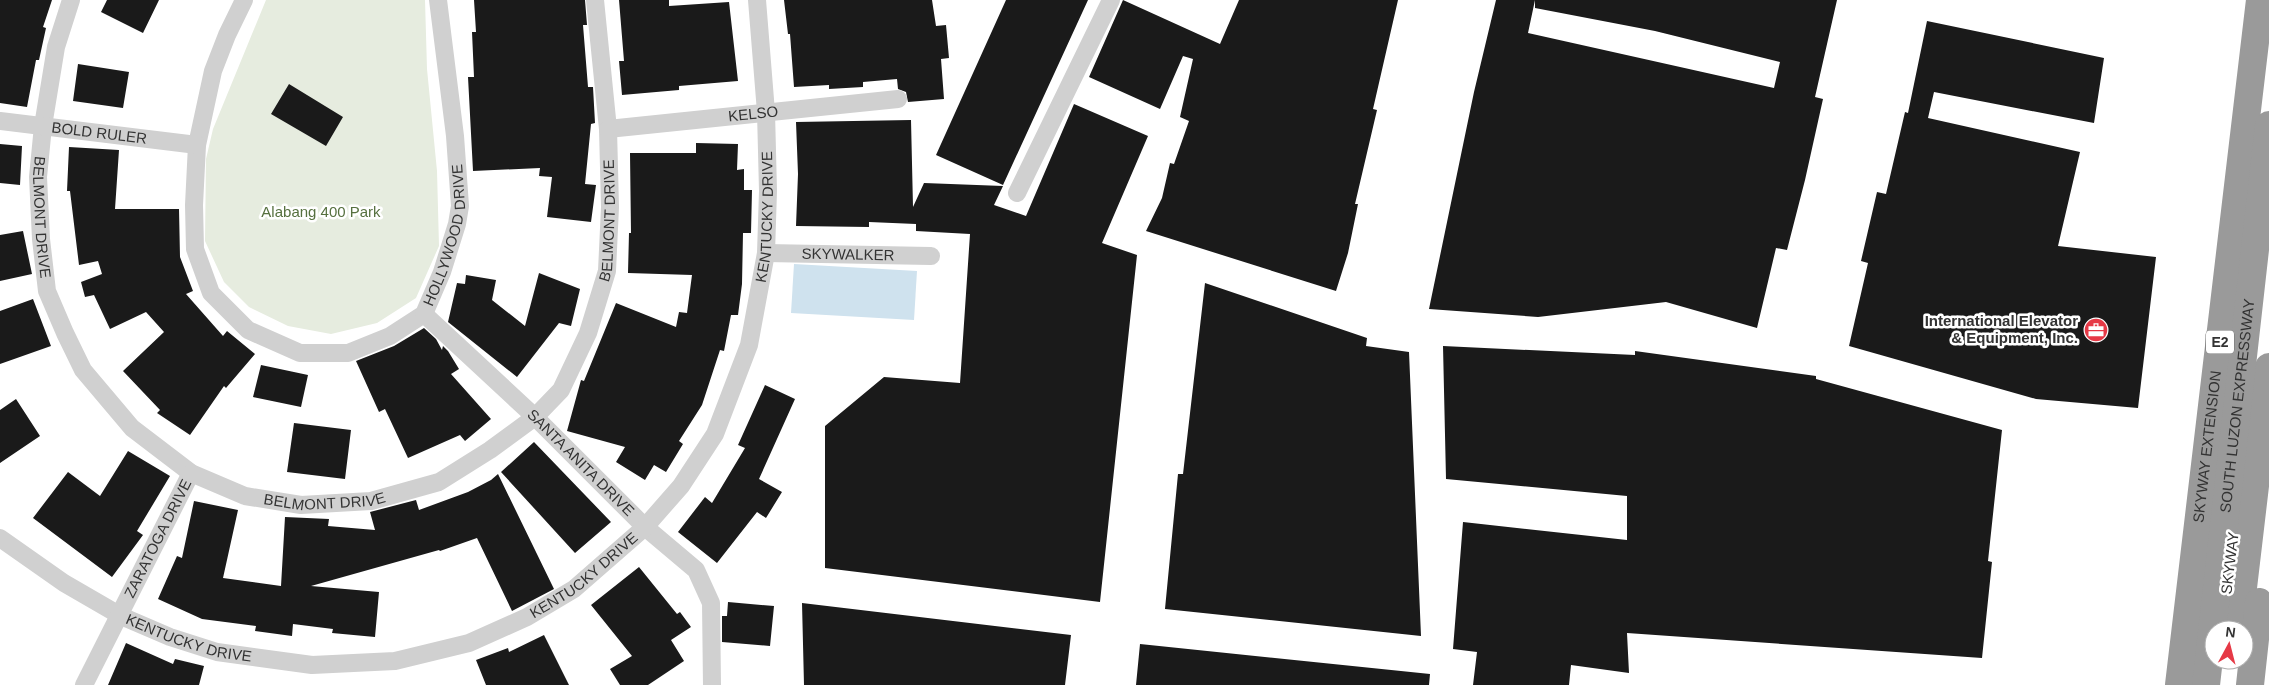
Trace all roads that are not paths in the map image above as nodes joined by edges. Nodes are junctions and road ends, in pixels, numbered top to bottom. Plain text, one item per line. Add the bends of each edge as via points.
1 (71, 0) edge
2 (244, 0) edge
3 (438, 0) edge
4 (595, 0) edge
5 (757, 0) edge
6 (1111, 0) edge
7 (2260, 0) edge
8 (898, 99) dead end
9 (766, 112) junction
10 (0, 121) edge
11 (2269, 125) edge
12 (43, 126) junction
13 (608, 129) junction
14 (198, 145) junction
15 (1017, 193) dead end
16 (2269, 228) edge
17 (766, 253) junction
18 (931, 256) dead end
19 (424, 314) junction
20 (2269, 367) edge
21 (535, 417) junction
22 (191, 473) junction
23 (2269, 516) edge
24 (645, 528) junction
25 (0, 538) edge
26 (121, 616) junction
27 (2223, 620) edge
28 (2239, 620) edge
29 (2218, 670) edge
30 (2234, 670) edge
31 (711, 684) edge
32 (84, 685) edge
33 (2179, 685) edge
34 (2206, 685) edge
35 (2216, 685) edge
36 (2232, 685) edge
37 (2250, 685) edge

1 - 12 street, BELMONT DRIVE via 56,47
2 - 14 street, HOLLYWOOD DRIVE via 213,72
3 - 19 street, HOLLYWOOD DRIVE via 460,206 442,272
4 - 13 street, BELMONT DRIVE
5 - 9 street, KENTUCKY DRIVE
6 - 15 street
7 - 33 highway, SKYWAY EXTENSION / E2
8 - 9 street, KELSO
9 - 13 street, KELSO
9 - 17 street, KENTUCKY DRIVE
10 - 12 street, BOLD RULER
11 - 34 highway, SOUTH LUZON EXPRESSWAY / E2
12 - 14 street, BOLD RULER
12 - 22 street, BELMONT DRIVE via 38,177 41,240 47,291 65,334 83,370 132,428
13 - 21 street, BELMONT DRIVE via 610,207 607,271 588,333 561,390
14 - 19 street, HOLLYWOOD DRIVE via 195,250 212,293 248,330 300,354 348,353 390,336
16 - 27 highway, SKYWAY / E2
17 - 18 street, SKYWALKER
17 - 24 street, KENTUCKY DRIVE via 749,344 715,434 681,486
19 - 21 street, SANTA ANITA DRIVE
20 - 28 highway, SKYWAY
21 - 22 street, BELMONT DRIVE via 439,482 371,502 300,505 245,496
21 - 24 street, SANTA ANITA DRIVE
22 - 26 street, ZARATOGA DRIVE
23 - 37 highway
24 - 26 street, KENTUCKY DRIVE via 574,589 527,617 468,644 395,661 312,665 217,652
24 - 31 street, SANTA ANITA DRIVE via 696,570 711,603
25 - 26 street, KENTUCKY DRIVE via 64,583
26 - 32 street, ZARATOGA DRIVE
29 - 35 highway
30 - 36 highway

